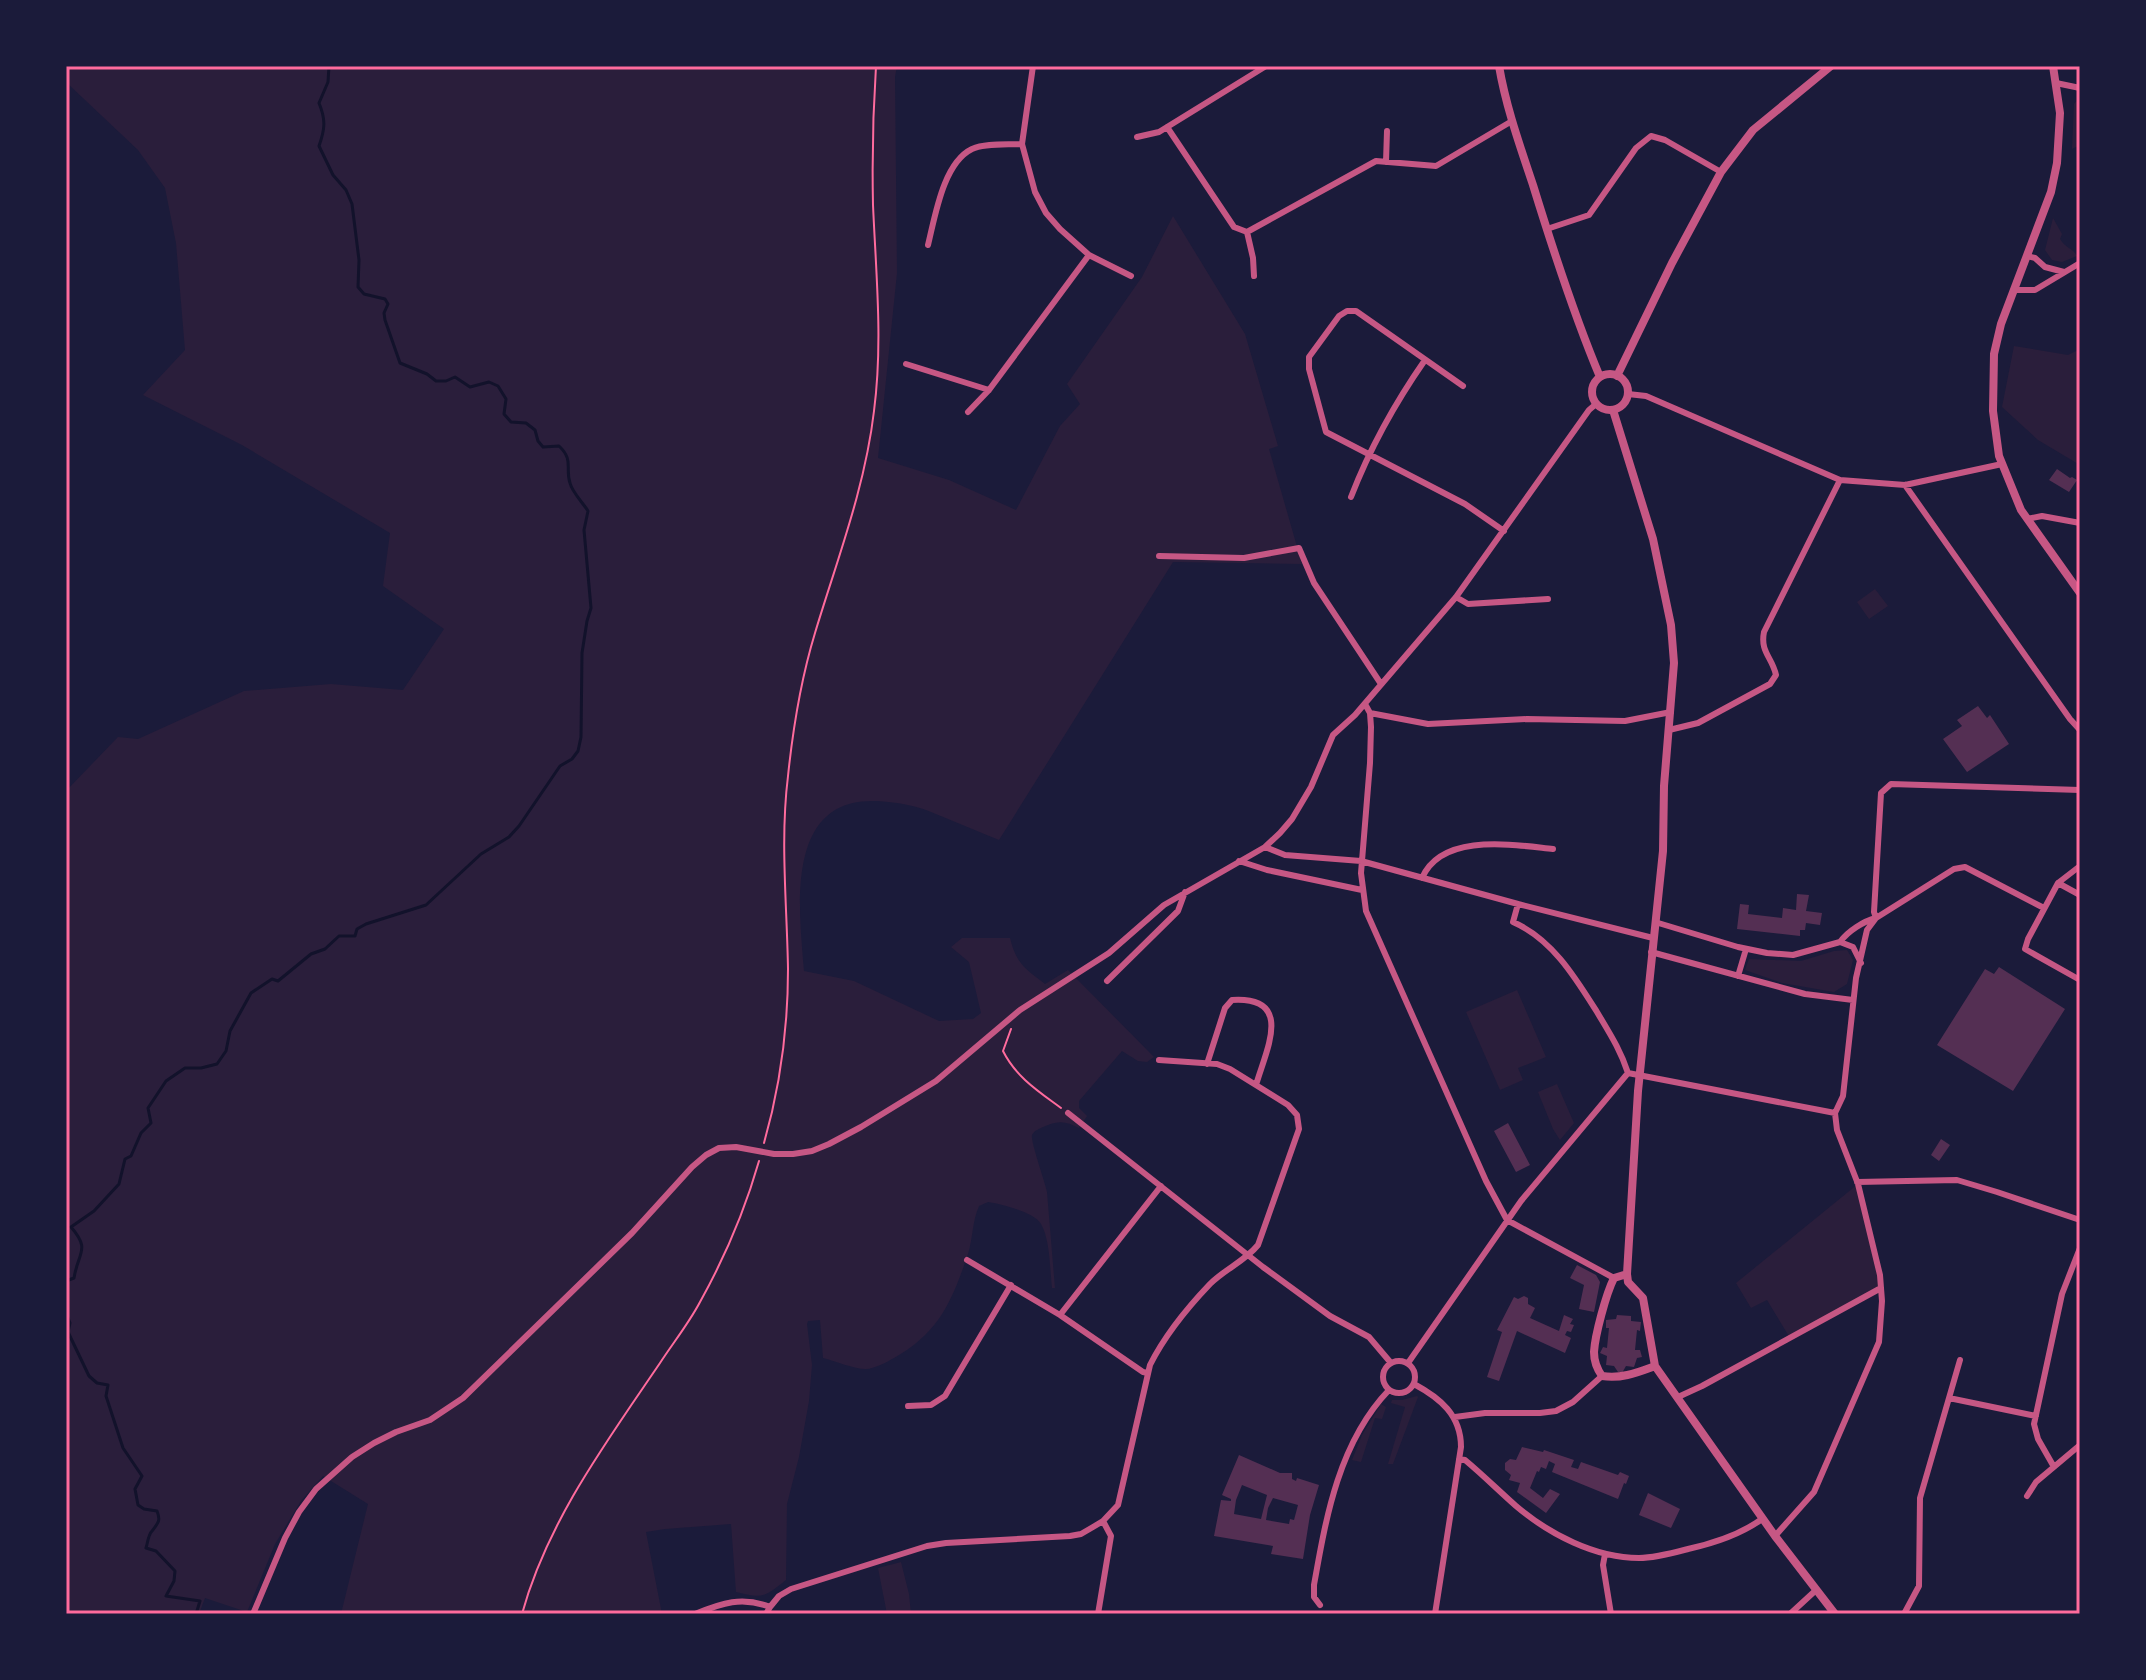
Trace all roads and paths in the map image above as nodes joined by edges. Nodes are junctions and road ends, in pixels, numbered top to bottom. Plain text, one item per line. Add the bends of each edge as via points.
1 (876, 66) edge
2 (1033, 66) edge
3 (1266, 66) edge
4 (1499, 66) edge
5 (1831, 66) edge
6 (2053, 66) edge
7 (2056, 83) junction
8 (2080, 88) edge
9 (1512, 121) junction
10 (1167, 127) junction
11 (1387, 131) dead end
12 (1137, 137) dead end
13 (1022, 144) junction
14 (1386, 162) junction
15 (1721, 172) junction
16 (1547, 229) junction
17 (1247, 232) junction
18 (928, 245) dead end
19 (1089, 255) junction
20 (2027, 256) junction
21 (2080, 263) edge
22 (2064, 272) junction
23 (1131, 276) dead end
24 (1254, 276) dead end
25 (2015, 290) junction
26 (1425, 360) junction
27 (906, 364) dead end
28 (1617, 376) junction
29 (1600, 377) junction
30 (1463, 386) dead end
31 (989, 390) junction
32 (1628, 394) junction
33 (1596, 404) junction
34 (1613, 410) junction
35 (968, 412) dead end
36 (1368, 455) junction
37 (2002, 464) junction
38 (1840, 480) junction
39 (1905, 485) junction
40 (1351, 497) dead end
41 (2027, 519) junction
42 (2080, 523) edge
43 (1504, 531) junction
44 (1159, 556) dead end
45 (2080, 593) edge
46 (1456, 597) junction
47 (1548, 599) dead end
48 (1381, 684) junction
49 (1365, 704) junction
50 (1671, 712) junction
51 (1370, 713) junction
52 (1669, 730) junction
53 (2080, 730) edge
54 (2080, 790) edge
55 (1265, 847) junction
56 (1553, 849) dead end
57 (1239, 861) junction
58 (1361, 861) junction
59 (2080, 866) edge
60 (1422, 878) junction
61 (2058, 883) junction
62 (1362, 890) junction
63 (1185, 892) junction
64 (2080, 895) edge
65 (1518, 904) junction
66 (2044, 908) junction
67 (1876, 918) junction
68 (1655, 922) junction
69 (1653, 938) junction
70 (1840, 942) junction
71 (1746, 949) junction
72 (1651, 952) junction
73 (1861, 963) junction
74 (1738, 976) junction
75 (2080, 980) edge
76 (1107, 981) dead end
77 (1853, 1000) junction
78 (1020, 1010) junction
79 (1159, 1060) dead end
80 (1207, 1064) junction
81 (1628, 1073) junction
82 (1640, 1075) junction
83 (1256, 1085) junction
84 (1068, 1113) joint
85 (1835, 1113) junction
86 (771, 1119) dead end
87 (753, 1182) dead end
88 (1857, 1182) junction
89 (1161, 1186) junction
90 (1507, 1220) junction
91 (2080, 1220) edge
92 (2080, 1248) edge
93 (1249, 1256) junction
94 (967, 1260) dead end
95 (1627, 1274) junction
96 (1614, 1278) junction
97 (1011, 1285) junction
98 (1881, 1288) junction
99 (1060, 1315) junction
100 (1960, 1360) dead end
101 (1391, 1363) junction
102 (1408, 1363) junction
103 (1655, 1366) junction
104 (1148, 1373) junction
105 (1602, 1376) junction
106 (1414, 1384) junction
107 (1389, 1390) junction
108 (1678, 1397) junction
109 (1949, 1398) junction
110 (908, 1406) dead end
111 (2036, 1416) junction
112 (1455, 1417) junction
113 (2080, 1445) edge
114 (1459, 1459) junction
115 (2054, 1467) junction
116 (2027, 1496) dead end
117 (1762, 1519) junction
118 (1103, 1521) junction
119 (1775, 1536) junction
120 (1605, 1554) junction
121 (1815, 1591) junction
122 (1320, 1605) dead end
123 (768, 1610) edge
124 (253, 1614) edge
125 (522, 1614) edge
126 (695, 1614) edge
127 (1098, 1614) edge
128 (1435, 1614) edge
129 (1611, 1614) edge
130 (1790, 1614) edge
131 (1835, 1614) edge
132 (1904, 1614) edge

1 - 86 path via 872,132 879,360 874,412 855,504 796,713 783,827 786,1021
2 - 13 street
3 - 10 street
4 - 9 street
5 - 15 street via 1753,130
6 - 7 street
7 - 8 street
7 - 20 street via 2057,163
9 - 14 street via 1436,166
9 - 16 street
10 - 12 street
10 - 17 street via 1234,227
11 - 14 street
13 - 18 street via 972,149 959,160 942,191
13 - 19 street via 1046,213
14 - 17 street via 1376,161
15 - 16 street via 1651,136 1636,148 1589,215
15 - 28 street
16 - 29 street
17 - 24 street
19 - 23 street
19 - 31 street
20 - 22 street
20 - 25 street
21 - 22 street
22 - 25 street via 2035,290
25 - 37 street via 2001,324 1993,369
26 - 30 street
26 - 36 street
26 - 36 street via 1356,311 1339,316 1309,357 1326,432
27 - 31 street
28 - 29 street
28 - 32 street
29 - 33 street via 1592,390
31 - 35 street
32 - 34 street
32 - 38 street via 1646,396
33 - 34 street
33 - 43 street
34 - 50 street via 1646,514 1671,625
36 - 40 street
36 - 43 street via 1465,504
37 - 39 street
37 - 41 street
38 - 39 street
38 - 52 street via 1764,632 1762,643 1776,675 1770,684 1698,723
39 - 53 street
41 - 42 street via 2042,516
41 - 45 street
43 - 46 street
44 - 48 street via 1244,558 1299,548 1314,583
46 - 47 street via 1468,604
46 - 48 street
48 - 49 street
49 - 51 street
49 - 55 street via 1333,735 1292,819
50 - 51 street via 1625,721 1428,724
50 - 52 street
51 - 58 street
52 - 68 street
54 - 67 street via 1891,784 1881,793 1879,808
55 - 57 street
55 - 58 street via 1285,855
56 - 60 street via 1472,845 1435,860
57 - 62 street
57 - 63 street
58 - 60 street
58 - 62 street
59 - 61 street
60 - 65 street
61 - 64 street
61 - 66 street
62 - 90 street via 1366,911
63 - 76 street via 1178,911
63 - 78 street via 1109,953
65 - 69 street
65 - 81 street via 1513,922 1537,936 1564,963 1620,1050
66 - 67 street via 1965,867
66 - 75 street via 2025,949
67 - 70 street
67 - 73 street via 1867,930
68 - 69 street
68 - 71 street
69 - 72 street
70 - 71 street via 1793,955
70 - 73 street via 1853,947
71 - 74 street
72 - 74 street
72 - 82 street
73 - 77 street
74 - 77 street
77 - 85 street via 1843,1096
78 - 84 path via 1003,1051 1018,1075
78 - 124 street via 936,1081 829,1144 793,1154 736,1147 706,1155 463,1398 430,1420 374,1443 316,1489 285,1538
79 - 80 street
80 - 83 street via 1230,1069
80 - 83 street via 1232,1000 1262,1006 1271,1013 1273,1026
81 - 82 street
81 - 90 street
82 - 85 street
82 - 95 street
83 - 93 street via 1288,1105 1297,1115 1299,1129 1258,1245
84 - 89 street
85 - 88 street
87 - 125 path via 699,1304 560,1519
88 - 91 street via 1957,1180
88 - 98 street
89 - 93 street
89 - 99 street
90 - 96 street
90 - 102 street
92 - 111 street via 2062,1294
93 - 101 street via 1330,1316 1369,1337
93 - 104 street via 1210,1284 1158,1348
94 - 97 street
95 - 96 street
95 - 103 street via 1643,1298
96 - 105 street via 1594,1353
97 - 99 street
97 - 110 street via 945,1396 931,1405
98 - 108 street
98 - 119 street via 1879,1342 1814,1492
99 - 104 street
100 - 109 street
101 - 102 street
101 - 107 street via 1383,1376
102 - 106 street
103 - 105 street via 1628,1376
103 - 108 street
104 - 118 street via 1118,1505
105 - 112 street via 1556,1411
106 - 107 street via 1403,1393
106 - 112 street
107 - 122 street via 1362,1424 1343,1462 1314,1585
108 - 117 street
109 - 111 street
109 - 132 street via 1920,1498 1919,1586
111 - 115 street via 2038,1439
112 - 114 street via 1461,1435
113 - 115 street
114 - 120 street via 1543,1525
114 - 128 street
115 - 116 street
117 - 119 street
117 - 120 street via 1723,1541 1681,1551 1641,1558
118 - 123 street via 1070,1536 927,1546 805,1583 779,1596
118 - 127 street via 1111,1536
119 - 121 street
120 - 129 street
121 - 130 street
121 - 131 street
123 - 126 street via 752,1600

